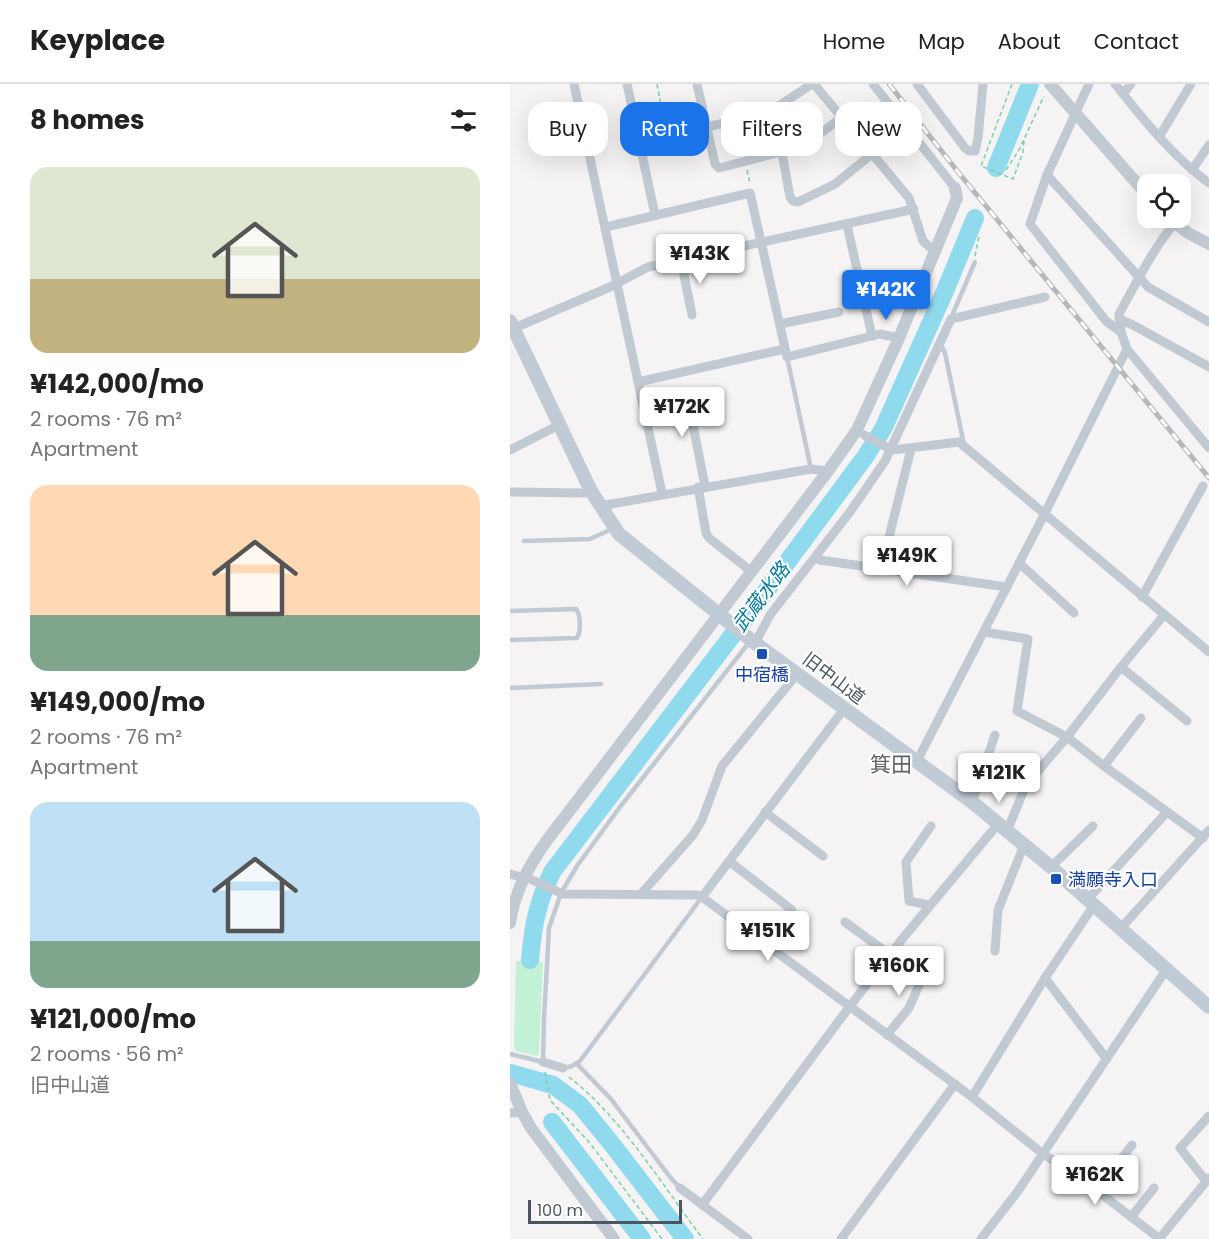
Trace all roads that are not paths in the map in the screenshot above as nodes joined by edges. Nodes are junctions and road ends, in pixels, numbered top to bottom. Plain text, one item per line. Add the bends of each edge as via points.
1 (574, 84) edge
2 (627, 84) edge
3 (697, 84) edge
4 (813, 84) edge
5 (873, 84) edge
6 (917, 84) edge
7 (983, 84) edge
8 (1089, 84) edge
9 (1115, 84) edge
10 (1131, 84) edge
11 (1191, 84) edge
12 (1047, 89) edge
13 (1123, 94) junction
14 (700, 102) edge
15 (835, 109) edge
16 (1076, 115) junction
17 (835, 122) edge
18 (709, 127) edge
19 (823, 131) edge
20 (1159, 137) junction
21 (709, 144) edge
22 (1209, 145) edge
23 (770, 156) edge
24 (783, 156) edge
25 (870, 156) edge
26 (874, 156) edge
27 (1192, 170) junction
28 (1047, 175) junction
29 (1209, 183) edge
30 (1137, 184) edge
31 (955, 188) joint
32 (914, 209) junction
33 (655, 215) junction
34 (847, 225) junction
35 (606, 226) junction
36 (1169, 228) edge
37 (1182, 228) edge
38 (761, 243) junction
39 (1208, 243) edge
40 (935, 252) junction
41 (681, 260) junction
42 (975, 262) dead end
43 (1139, 279) junction
44 (617, 282) junction
45 (1045, 297) dead end
46 (839, 312) dead end
47 (692, 315) dead end
48 (951, 319) junction
49 (1119, 319) junction
50 (1209, 322) edge
51 (780, 324) junction
52 (511, 328) edge
53 (1121, 332) junction
54 (872, 336) junction
55 (898, 338) junction
56 (940, 343) junction
57 (1127, 349) junction
58 (786, 353) junction
59 (1209, 367) edge
60 (638, 382) junction
61 (645, 411) junction
62 (559, 425) junction
63 (860, 432) junction
64 (964, 447) junction
65 (1209, 448) edge
66 (888, 449) junction
67 (911, 449) junction
68 (510, 450) edge
69 (811, 469) junction
70 (828, 471) junction
71 (1203, 486) dead end
72 (702, 487) junction
73 (591, 491) junction
74 (510, 492) edge
75 (662, 494) junction
76 (600, 506) junction
77 (1045, 513) junction
78 (614, 528) junction
79 (524, 541) dead end
80 (814, 558) junction
81 (1019, 563) junction
82 (881, 569) junction
83 (752, 572) junction
84 (1007, 586) junction
85 (1142, 597) junction
86 (510, 611) edge
87 (1074, 613) dead end
88 (1164, 615) junction
89 (721, 617) junction
90 (984, 632) junction
91 (510, 640) edge
92 (751, 640) junction
93 (1209, 652) edge
94 (1121, 667) junction
95 (797, 674) junction
96 (601, 684) dead end
97 (510, 688) edge
98 (844, 709) junction
99 (1141, 718) dead end
100 (1187, 722) dead end
101 (995, 735) dead end
102 (1067, 737) junction
103 (917, 760) junction
104 (1104, 766) junction
105 (972, 802) junction
106 (765, 812) junction
107 (1167, 812) junction
108 (931, 826) dead end
109 (1093, 826) dead end
110 (1003, 827) junction
111 (1206, 834) edge
112 (1024, 845) junction
113 (823, 856) dead end
114 (729, 861) junction
115 (1051, 867) junction
116 (510, 874) edge
117 (528, 878) junction
118 (558, 892) junction
119 (641, 894) junction
120 (702, 897) junction
121 (1091, 902) junction
122 (929, 905) junction
123 (792, 910) dead end
124 (845, 922) dead end
125 (510, 923) edge
126 (1121, 928) junction
127 (995, 951) dead end
128 (890, 955) junction
129 (926, 969) dead end
130 (1166, 970) junction
131 (1045, 978) junction
132 (850, 1006) junction
133 (1209, 1007) edge
134 (887, 1035) junction
135 (510, 1054) edge
136 (1106, 1058) junction
137 (577, 1064) junction
138 (543, 1065) junction
139 (563, 1068) joint
140 (510, 1083) edge
141 (955, 1084) junction
142 (972, 1097) junction
143 (516, 1113) edge
144 (1209, 1116) edge
145 (1132, 1145) dead end
146 (1043, 1154) junction
147 (1208, 1179) edge
148 (680, 1188) joint
149 (1154, 1188) dead end
150 (1097, 1190) junction
151 (702, 1205) junction
152 (1131, 1216) junction
153 (614, 1239) edge
154 (748, 1239) edge
155 (841, 1239) edge
156 (981, 1239) edge
157 (1160, 1239) edge

1 - 35 street
2 - 33 street
3 - 14 street
4 - 15 street
4 - 18 street via 768,113
5 - 31 street
6 - 7 street via 969,151 977,147
8 - 16 street
9 - 13 street
10 - 13 street
11 - 20 street
12 - 16 street
13 - 20 street
16 - 28 street
16 - 30 street
17 - 19 street
20 - 27 street
21 - 23 street via 716,167
22 - 27 street
24 - 25 street via 790,197 798,202 835,184
26 - 32 street
27 - 29 street
28 - 43 street
28 - 53 street via 1030,224 1106,321
31 - 40 street via 957,198
32 - 34 street
32 - 40 street via 923,241
33 - 35 street
33 - 38 street via 750,193
34 - 38 street
34 - 54 street
35 - 44 street
36 - 43 street
37 - 39 street
38 - 41 street
38 - 51 street
40 - 55 street
41 - 44 street via 648,267
41 - 47 street
42 - 48 lane
43 - 49 street
43 - 50 street
44 - 52 street
44 - 60 street
45 - 48 street
46 - 51 street
48 - 56 street
49 - 53 street
49 - 59 street
51 - 58 street
52 - 62 main road, 旧中山道
53 - 57 street
54 - 55 street
54 - 58 street
55 - 63 street
56 - 64 lane
56 - 66 street
57 - 65 street
57 - 77 street
58 - 60 street
58 - 69 lane
60 - 61 street
61 - 72 street via 687,400
61 - 75 street
62 - 68 street
62 - 73 main road, 旧中山道
63 - 66 street
63 - 70 street
64 - 67 street via 959,442
64 - 77 street
66 - 67 street
66 - 80 street via 876,476
67 - 82 street
69 - 70 street
69 - 72 street
70 - 83 street
71 - 85 street
72 - 75 street
72 - 83 street via 706,533
73 - 74 street
73 - 76 main road, 旧中山道
75 - 76 street
76 - 78 main road, 旧中山道
77 - 81 street
77 - 85 street
78 - 79 lane via 590,539
78 - 89 main road, 旧中山道
80 - 82 street
80 - 92 street
81 - 84 street
81 - 87 street
82 - 84 street
83 - 89 street
84 - 90 street
85 - 88 street
86 - 91 lane via 576,609 580,633 577,638
88 - 93 street
88 - 94 street
89 - 92 main road, 旧中山道
89 - 117 street via 545,843
90 - 102 street via 1028,639 1017,711
90 - 103 street
92 - 95 main road, 旧中山道
92 - 118 lane
94 - 100 street
94 - 102 street
95 - 98 main road, 旧中山道
95 - 119 street via 722,766 693,835
96 - 97 lane
98 - 103 main road, 旧中山道
98 - 106 street
99 - 104 street
101 - 105 street
102 - 104 street
102 - 110 street via 1026,785
103 - 105 main road, 旧中山道
104 - 107 street
105 - 110 main road, 旧中山道
106 - 113 street
106 - 114 street
107 - 111 street
107 - 121 street
108 - 122 street via 906,862 909,901
109 - 115 street
110 - 112 main road, 旧中山道
110 - 122 street
111 - 126 street
112 - 115 main road, 旧中山道
112 - 127 street via 998,910
114 - 120 street
114 - 123 street
115 - 121 main road, 旧中山道
116 - 117 street
117 - 118 street
117 - 125 street via 515,899
118 - 119 street
118 - 138 lane via 549,928
119 - 120 street
120 - 132 street
120 - 137 lane
121 - 126 main road, 旧中山道
121 - 131 street
122 - 128 street
124 - 128 street
126 - 130 main road, 旧中山道
128 - 132 street
129 - 134 street via 909,1008
130 - 133 main road, 旧中山道
130 - 136 street
131 - 136 street
131 - 142 street
132 - 134 street
132 - 151 street
134 - 141 street
135 - 138 lane
136 - 146 street
137 - 139 lane
137 - 148 lane via 611,1099
138 - 139 street
140 - 143 street
141 - 142 street
141 - 155 street
142 - 146 street
143 - 153 street
144 - 147 street via 1180,1148
145 - 150 street
146 - 150 street
146 - 156 street
147 - 157 street
148 - 151 street
149 - 152 street
150 - 152 street
151 - 154 street
152 - 157 street

